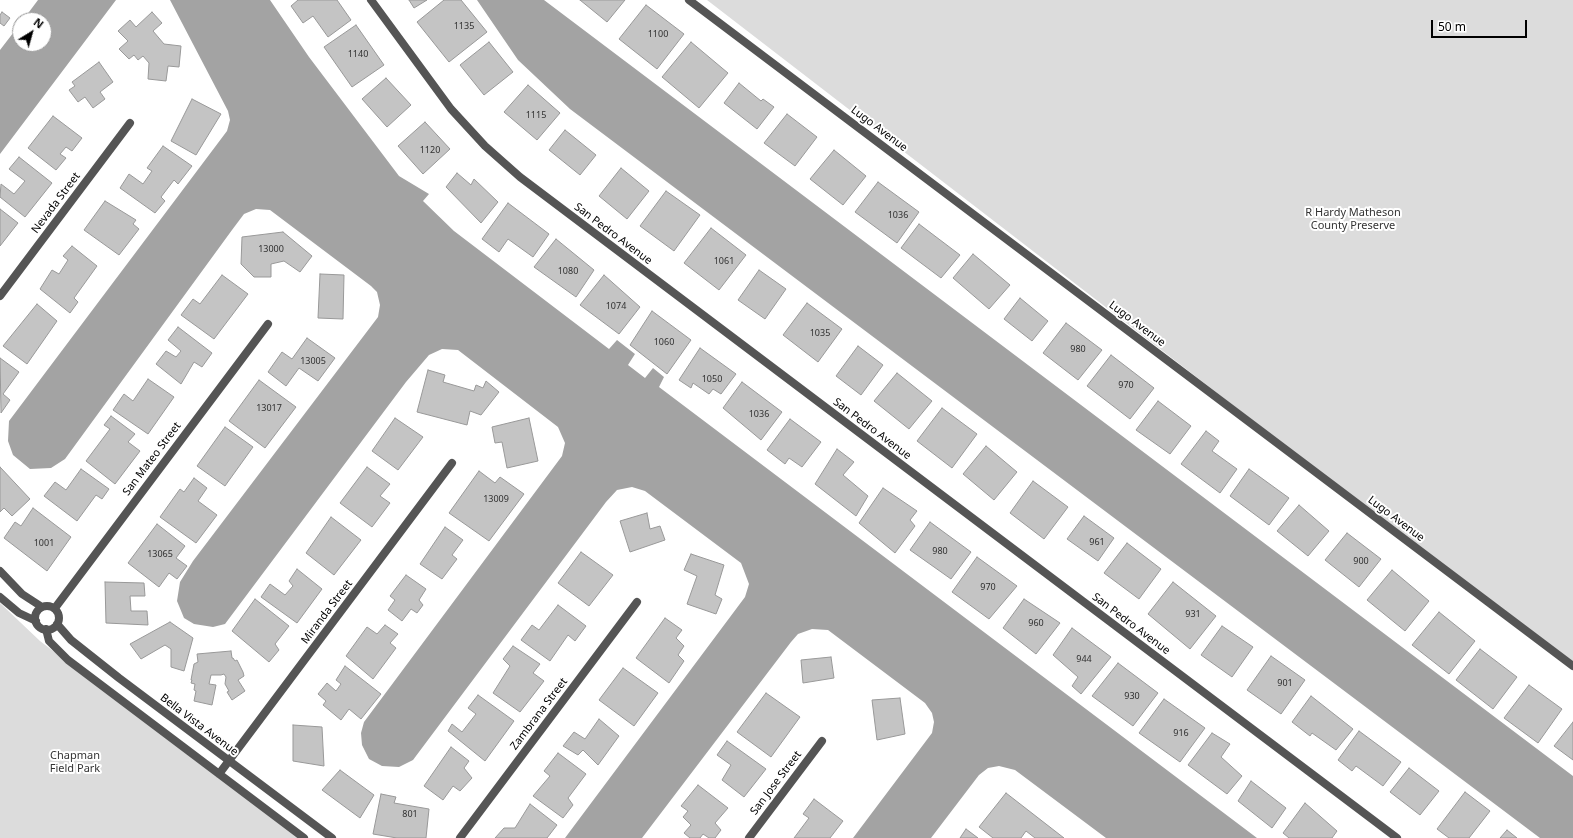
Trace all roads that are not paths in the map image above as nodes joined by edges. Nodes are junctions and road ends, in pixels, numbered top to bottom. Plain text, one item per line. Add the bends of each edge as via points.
1 (370, 0) edge
2 (689, 0) edge
3 (130, 123) dead end
4 (0, 296) edge
5 (268, 324) dead end
6 (452, 463) dead end
7 (0, 571) edge
8 (0, 597) edge
9 (637, 602) dead end
10 (42, 607) junction
11 (55, 608) junction
12 (36, 621) junction
13 (57, 624) junction
14 (46, 629) junction
15 (1573, 666) edge
16 (822, 741) dead end
17 (229, 761) junction
18 (219, 774) junction
19 (304, 838) edge
20 (332, 838) edge
21 (460, 838) edge
22 (749, 838) edge
23 (1397, 838) edge

1 - 23 street, San Pedro Avenue via 451,109 485,146 520,177
2 - 15 street, Lugo Avenue
3 - 4 street, Nevada Street
5 - 11 street, San Mateo Street
6 - 17 street, Miranda Street
7 - 10 street via 22,594
8 - 12 street via 19,613
9 - 21 street, Zambrana Street
10 - 11 street
10 - 12 street via 36,614
11 - 13 street via 59,617
12 - 14 street via 39,627
13 - 14 street
13 - 17 street, Bella Vista Avenue via 101,665
14 - 18 street via 49,641 68,660
16 - 22 street, San Jose Street
17 - 18 street, Miranda Street
17 - 20 street, Bella Vista Avenue
18 - 19 street

